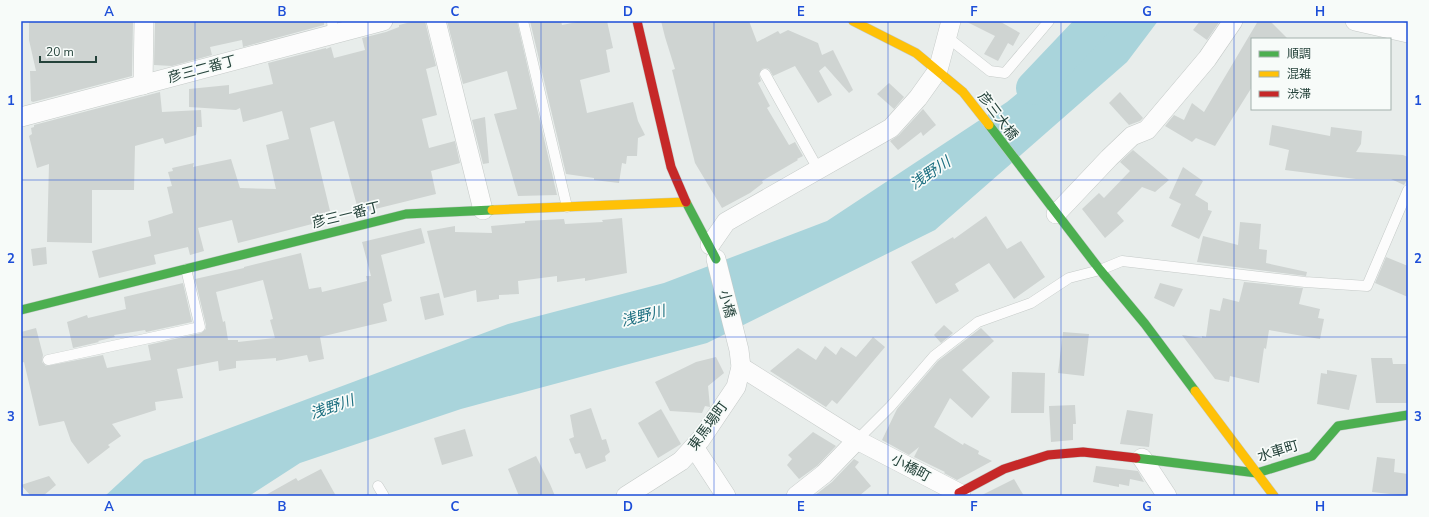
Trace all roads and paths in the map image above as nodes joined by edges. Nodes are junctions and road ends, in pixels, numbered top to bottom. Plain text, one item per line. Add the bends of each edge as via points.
1 (144, 21) edge
2 (383, 21) edge
3 (436, 21) edge
4 (523, 21) edge
5 (637, 21) edge
6 (853, 21) edge
7 (1049, 21) edge
8 (1233, 21) edge
9 (1355, 21) edge
10 (332, 28) edge
11 (949, 29) edge
12 (1408, 33) edge
13 (938, 70) junction
14 (765, 74) dead end
15 (143, 85) junction
16 (21, 117) edge
17 (818, 169) junction
18 (1408, 190) edge
19 (686, 202) junction
20 (567, 206) junction
21 (483, 210) junction
22 (1056, 214) junction
23 (713, 252) junction
24 (186, 269) junction
25 (1100, 270) junction
26 (21, 310) edge
27 (740, 358) junction
28 (48, 360) dead end
29 (1408, 415) edge
30 (857, 440) junction
31 (694, 447) junction
32 (1142, 458) junction
33 (1257, 473) junction
34 (378, 486) dead end
35 (960, 495) edge
36 (384, 496) edge
37 (626, 496) edge
38 (726, 496) edge
39 (796, 496) edge
40 (1167, 496) edge
41 (1274, 496) edge

1 - 15 street
2 - 10 street, 彦三二番丁
3 - 21 street
4 - 20 lane
5 - 19 street via 671,167
6 - 13 street, 彦三大橋 via 916,53
7 - 11 lane via 1005,73 990,71
8 - 22 street via 1208,59 1148,130 1132,136
9 - 12 street
10 - 15 street, 彦三二番丁
11 - 13 street
13 - 17 street via 918,98 891,128
13 - 22 street, 彦三大橋 via 962,92
14 - 17 lane
15 - 16 street, 彦三二番丁
17 - 23 street via 726,222
18 - 25 lane via 1367,286 1305,282 1122,261
19 - 20 street, 彦三一番丁
19 - 23 street
20 - 21 street, 彦三一番丁
21 - 24 street, 彦三一番丁 via 406,214
22 - 25 street, 彦三大橋
23 - 27 street, 小橋
24 - 26 street, 彦三一番丁
24 - 28 lane via 200,327
25 - 30 lane via 1069,278 1031,303 978,322 934,356 890,407
25 - 33 street, 彦三大橋 via 1145,324
27 - 30 street, 小橋町
27 - 31 street, 東馬場町 via 736,387
29 - 33 street, 水車町 via 1338,426 1312,456
30 - 35 street, 小橋町
30 - 39 street via 824,474
31 - 37 street, 東馬場町 via 681,461
31 - 38 street
32 - 33 street, 水車町
32 - 35 street, 小橋町 via 1083,452 1048,455 1004,469
32 - 40 street
33 - 41 street, 彦三大橋
34 - 36 lane

